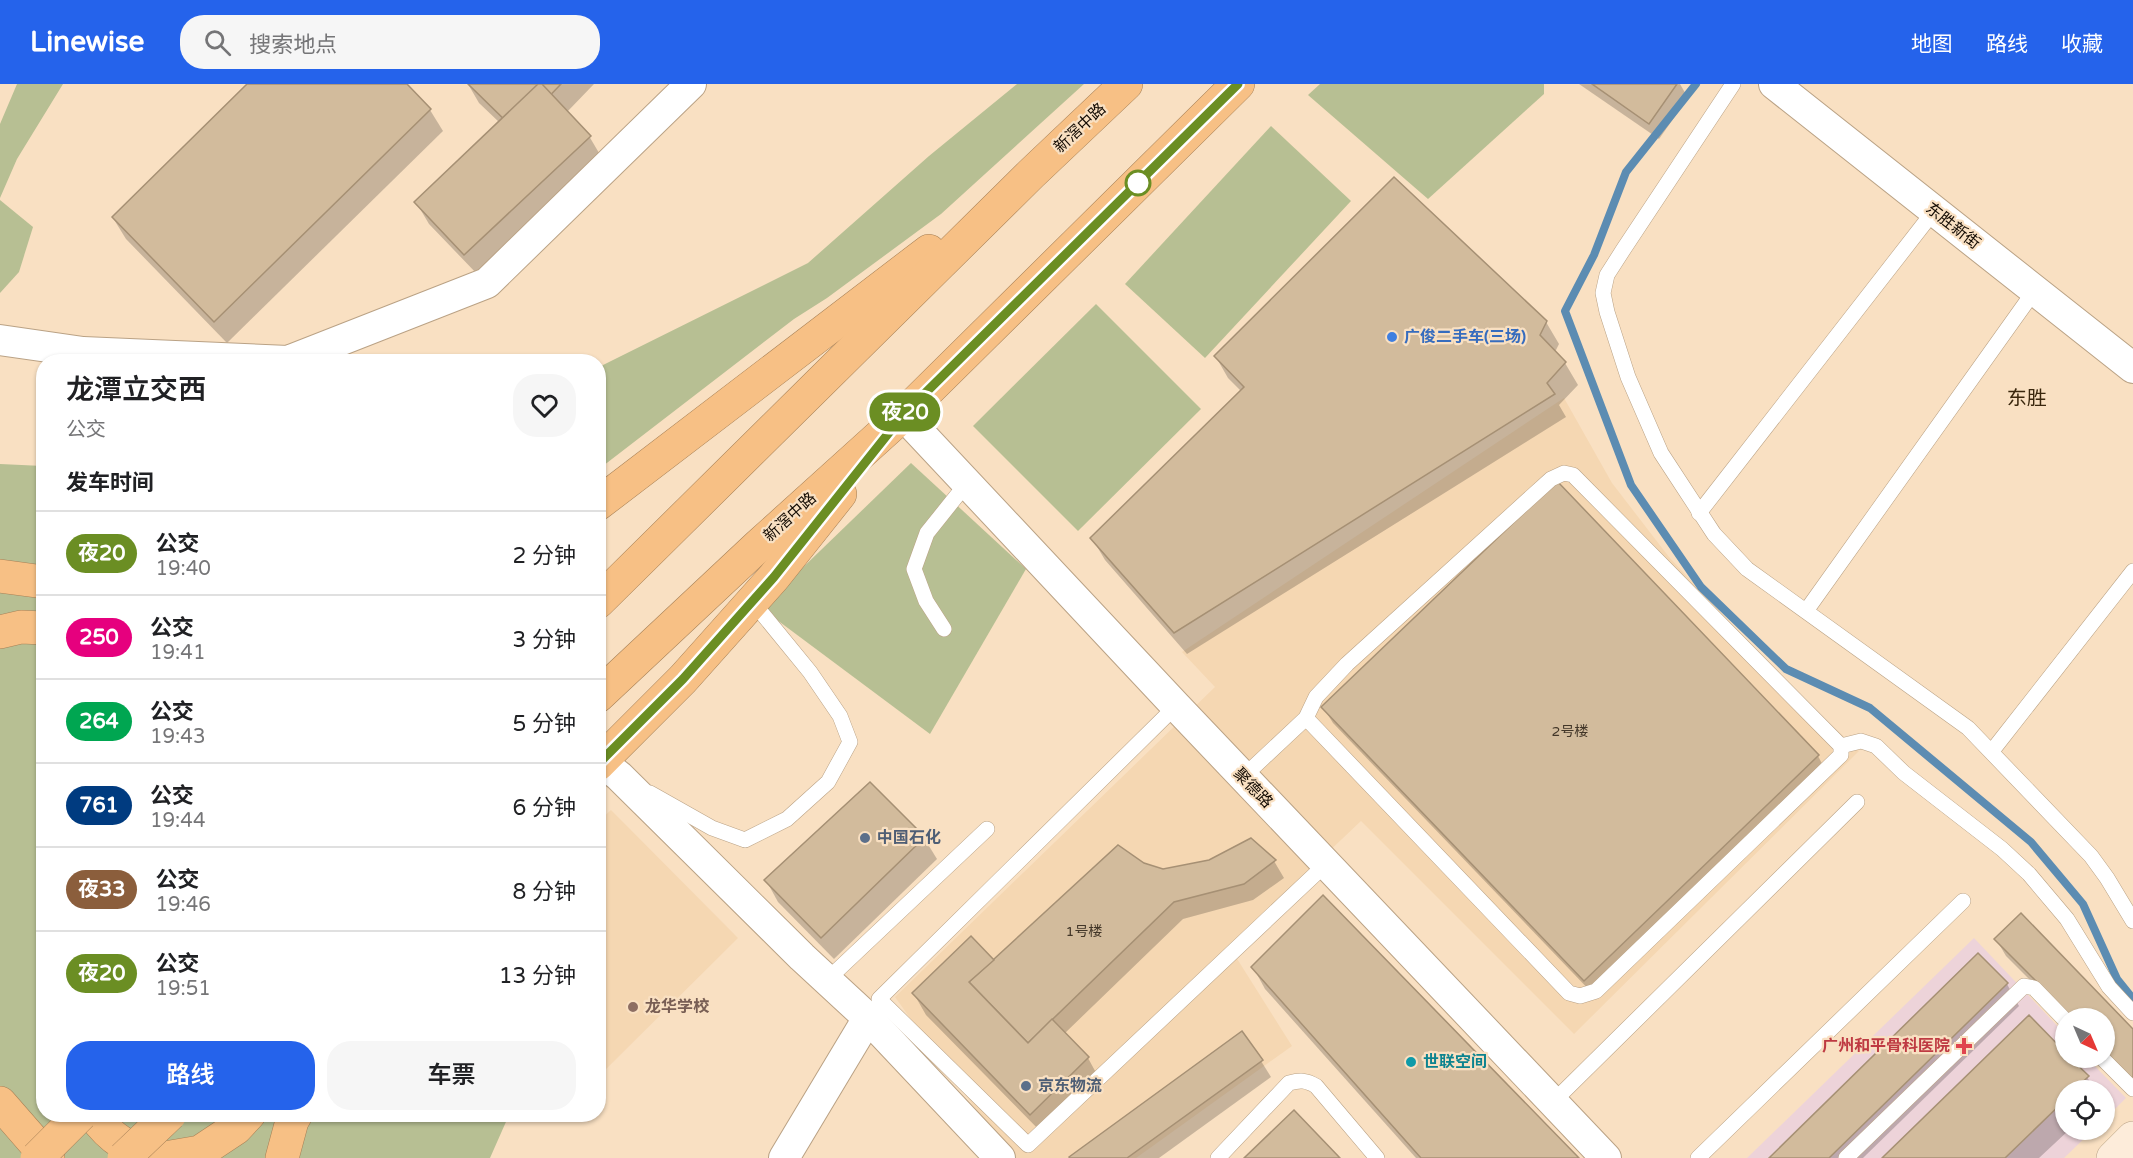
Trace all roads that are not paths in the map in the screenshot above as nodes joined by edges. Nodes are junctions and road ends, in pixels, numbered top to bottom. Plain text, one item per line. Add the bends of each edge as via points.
1 (691, 84) edge
2 (1126, 84) edge
3 (1238, 84) edge
4 (1733, 84) edge
5 (1774, 84) edge
6 (1031, 174) junction
7 (1934, 211) junction
8 (2034, 290) junction
9 (0, 340) edge
10 (129, 354) edge
11 (306, 354) edge
12 (2133, 368) edge
13 (775, 369) junction
14 (903, 415) junction
15 (967, 483) junction
16 (606, 498) edge
17 (1699, 513) junction
18 (606, 521) edge
19 (2133, 571) edge
20 (0, 576) edge
21 (36, 583) edge
22 (36, 585) edge
23 (0, 592) edge
24 (606, 594) edge
25 (752, 602) junction
26 (1806, 611) junction
27 (36, 628) edge
28 (944, 629) dead end
29 (0, 632) edge
30 (606, 688) edge
31 (1176, 706) junction
32 (1306, 718) junction
33 (1841, 746) junction
34 (1992, 751) junction
35 (606, 767) edge
36 (1243, 777) junction
37 (1857, 802) dead end
38 (987, 829) dead end
39 (1326, 864) junction
40 (1963, 901) dead end
41 (2133, 921) edge
42 (827, 980) junction
43 (2055, 1010) edge
44 (2133, 1013) edge
45 (868, 1018) junction
46 (2112, 1068) edge
47 (2133, 1089) edge
48 (1553, 1102) junction
49 (0, 1103) edge
50 (52, 1122) edge
51 (73, 1122) edge
52 (99, 1122) edge
53 (162, 1122) edge
54 (242, 1122) edge
55 (292, 1122) edge
56 (2133, 1138) edge
57 (24, 1158) edge
58 (37, 1158) edge
59 (48, 1158) edge
60 (124, 1158) edge
61 (159, 1158) edge
62 (165, 1158) edge
63 (282, 1158) edge
64 (784, 1158) edge
65 (1000, 1158) edge
66 (1218, 1158) edge
67 (1377, 1158) edge
68 (1606, 1158) edge
69 (1698, 1158) edge
70 (1846, 1158) edge
71 (2113, 1158) edge

1 - 11 street via 488,283
2 - 6 highway, 新滘中路
3 - 14 highway, 新滘中路
4 - 17 lane via 1607,275 1603,293 1632,388 1661,453
5 - 7 street, 东胜新街
6 - 13 highway
6 - 24 highway, 新滘中路
7 - 8 street, 东胜新街
7 - 17 lane
8 - 12 street, 东胜新街
8 - 26 lane
9 - 10 street
13 - 16 highway
13 - 18 highway
14 - 15 street, 聚德路
14 - 25 highway
14 - 30 highway, 新滘中路
15 - 28 lane via 927,533 914,569 926,600
15 - 31 street, 聚德路
17 - 26 lane via 1747,569
19 - 34 lane
20 - 21 highway
22 - 23 highway
25 - 35 highway
25 - 35 lane via 810,672 840,716 850,742 828,782 787,819 745,840 712,828
26 - 34 lane via 1968,728
27 - 29 highway
31 - 36 street, 聚德路
31 - 39 lane via 879,999 1028,1145
32 - 33 lane via 1316,697 1347,664 1551,478 1564,472 1573,476
32 - 33 lane via 1569,993 1580,996 1596,991 1841,755
32 - 36 lane
33 - 44 lane via 1861,741 1876,746 2002,849 2067,919 2109,987
34 - 41 lane via 2091,856
35 - 42 street
36 - 39 street, 聚德路
37 - 48 lane
38 - 42 lane
39 - 48 street, 聚德路
40 - 69 lane
42 - 45 street
43 - 70 lane via 2034,988 2024,986
45 - 64 street
45 - 65 street
46 - 47 lane
48 - 68 street, 聚德路
49 - 59 highway
50 - 57 highway
51 - 58 highway, bridge
52 - 61 highway via 129,1149
53 - 60 highway, bridge
54 - 62 highway via 200,1152
55 - 63 highway
56 - 71 street
66 - 67 lane via 1289,1083 1299,1080 1316,1086

